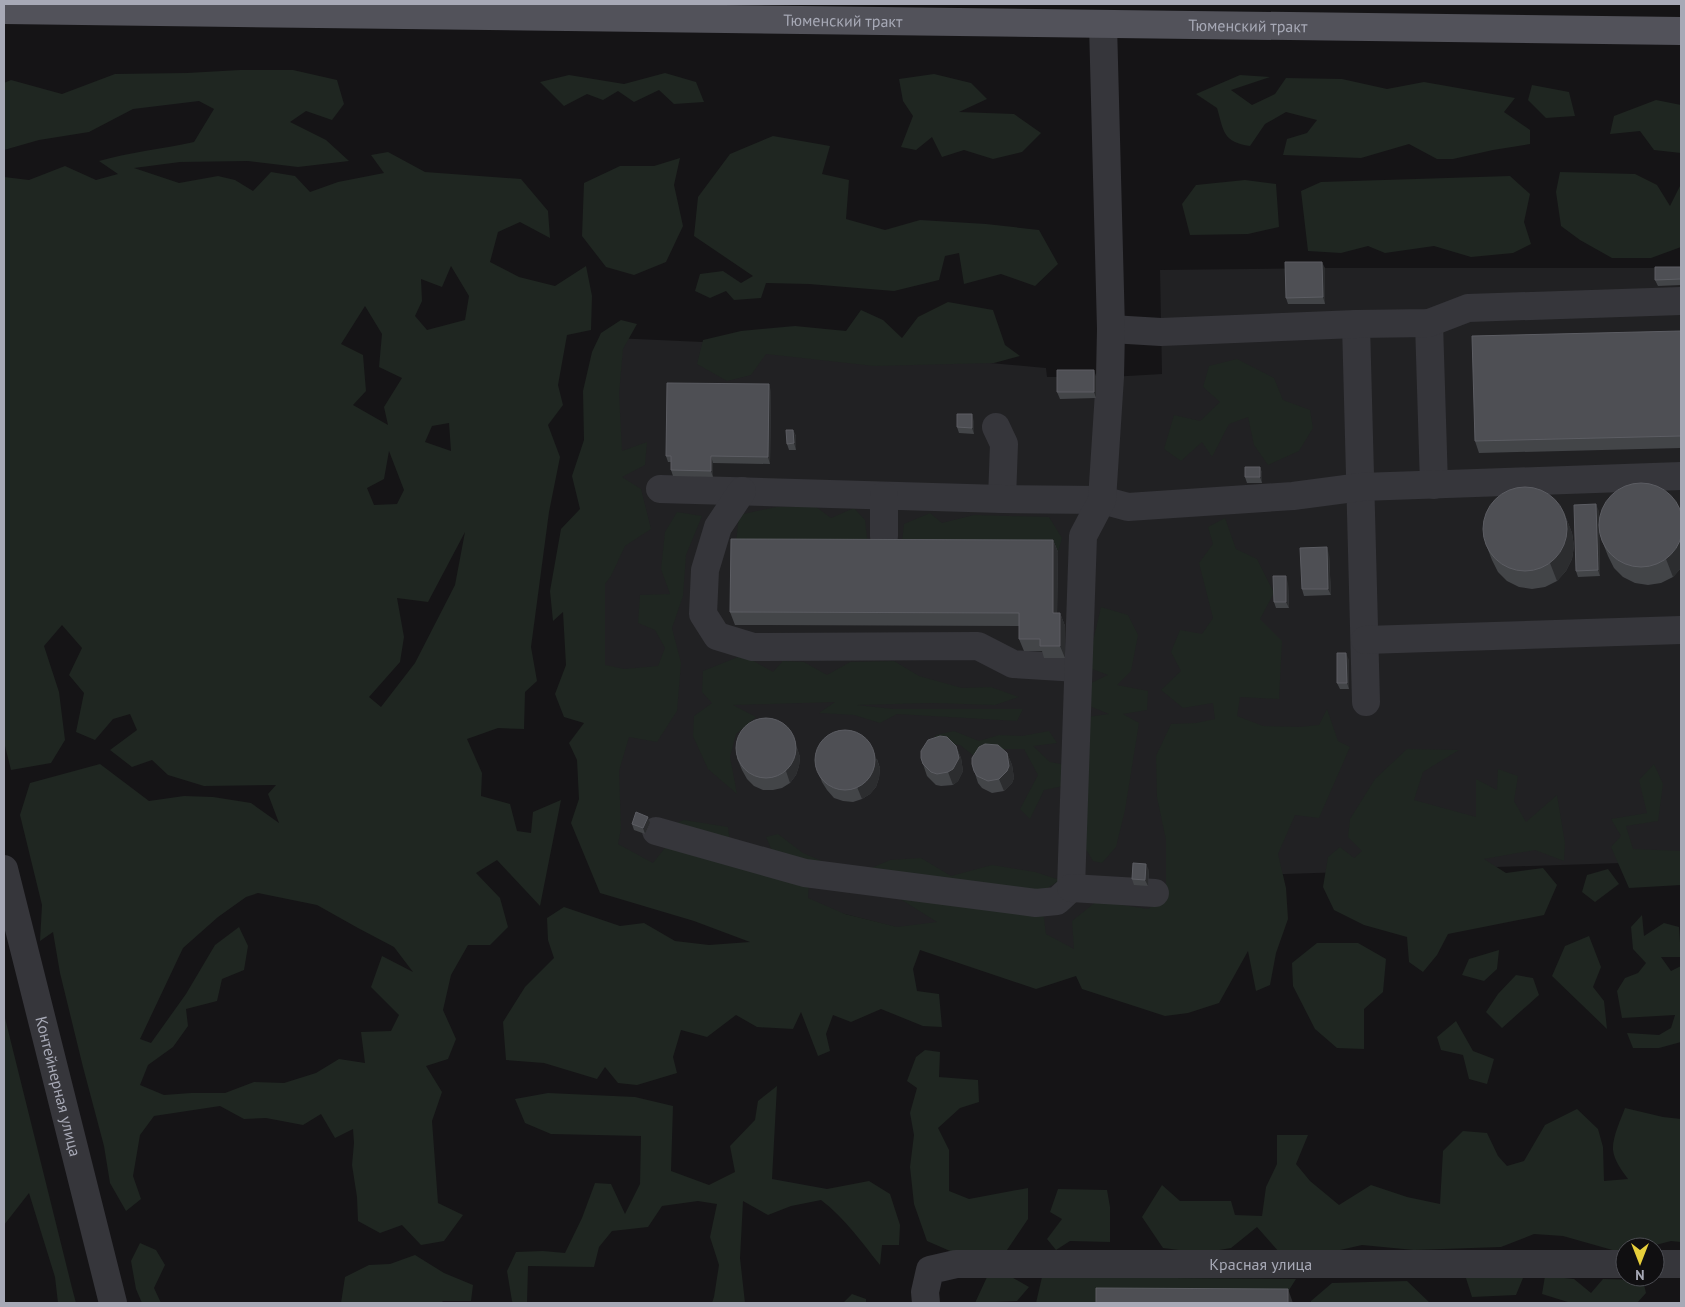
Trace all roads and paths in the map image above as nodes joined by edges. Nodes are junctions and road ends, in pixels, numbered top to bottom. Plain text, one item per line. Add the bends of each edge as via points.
1 (4, 10) edge
2 (1103, 24) junction
3 (1681, 31) edge
4 (1681, 300) edge
5 (1429, 323) junction
6 (1356, 324) junction
7 (1111, 329) junction
8 (996, 427) dead end
9 (1681, 476) edge
10 (1434, 485) junction
11 (1361, 487) junction
12 (660, 489) dead end
13 (742, 491) junction
14 (884, 496) junction
15 (1002, 499) junction
16 (1102, 500) junction
17 (884, 536) dead end
18 (1681, 630) edge
19 (1365, 640) junction
20 (1078, 668) junction
21 (1366, 702) dead end
22 (656, 831) dead end
23 (4, 869) edge
24 (1071, 888) junction
25 (1155, 894) dead end
26 (1615, 1264) edge
27 (1665, 1264) edge
28 (1681, 1264) edge
29 (113, 1303) edge
30 (926, 1303) edge

1 - 2 main road, Тюменский тракт
2 - 3 main road, Тюменский тракт
2 - 7 street
4 - 5 street via 1468,308
5 - 6 street
5 - 10 street
6 - 7 street via 1161,332
6 - 11 street
7 - 16 street
8 - 15 street via 1004,444
9 - 10 street
10 - 11 street
11 - 16 street via 1293,496 1128,506
11 - 19 street
12 - 13 street
13 - 14 street
13 - 20 street via 718,527 705,570 704,614 717,636 753,647 978,646 1013,664
14 - 15 street
14 - 17 street
15 - 16 street
16 - 20 street via 1083,536
18 - 19 street
19 - 21 street
20 - 24 street
22 - 24 street via 805,873 1036,903 1057,901
23 - 29 street, Контейнерная улица
24 - 25 street
26 - 30 street, Красная улица via 956,1264 930,1270
27 - 28 street

